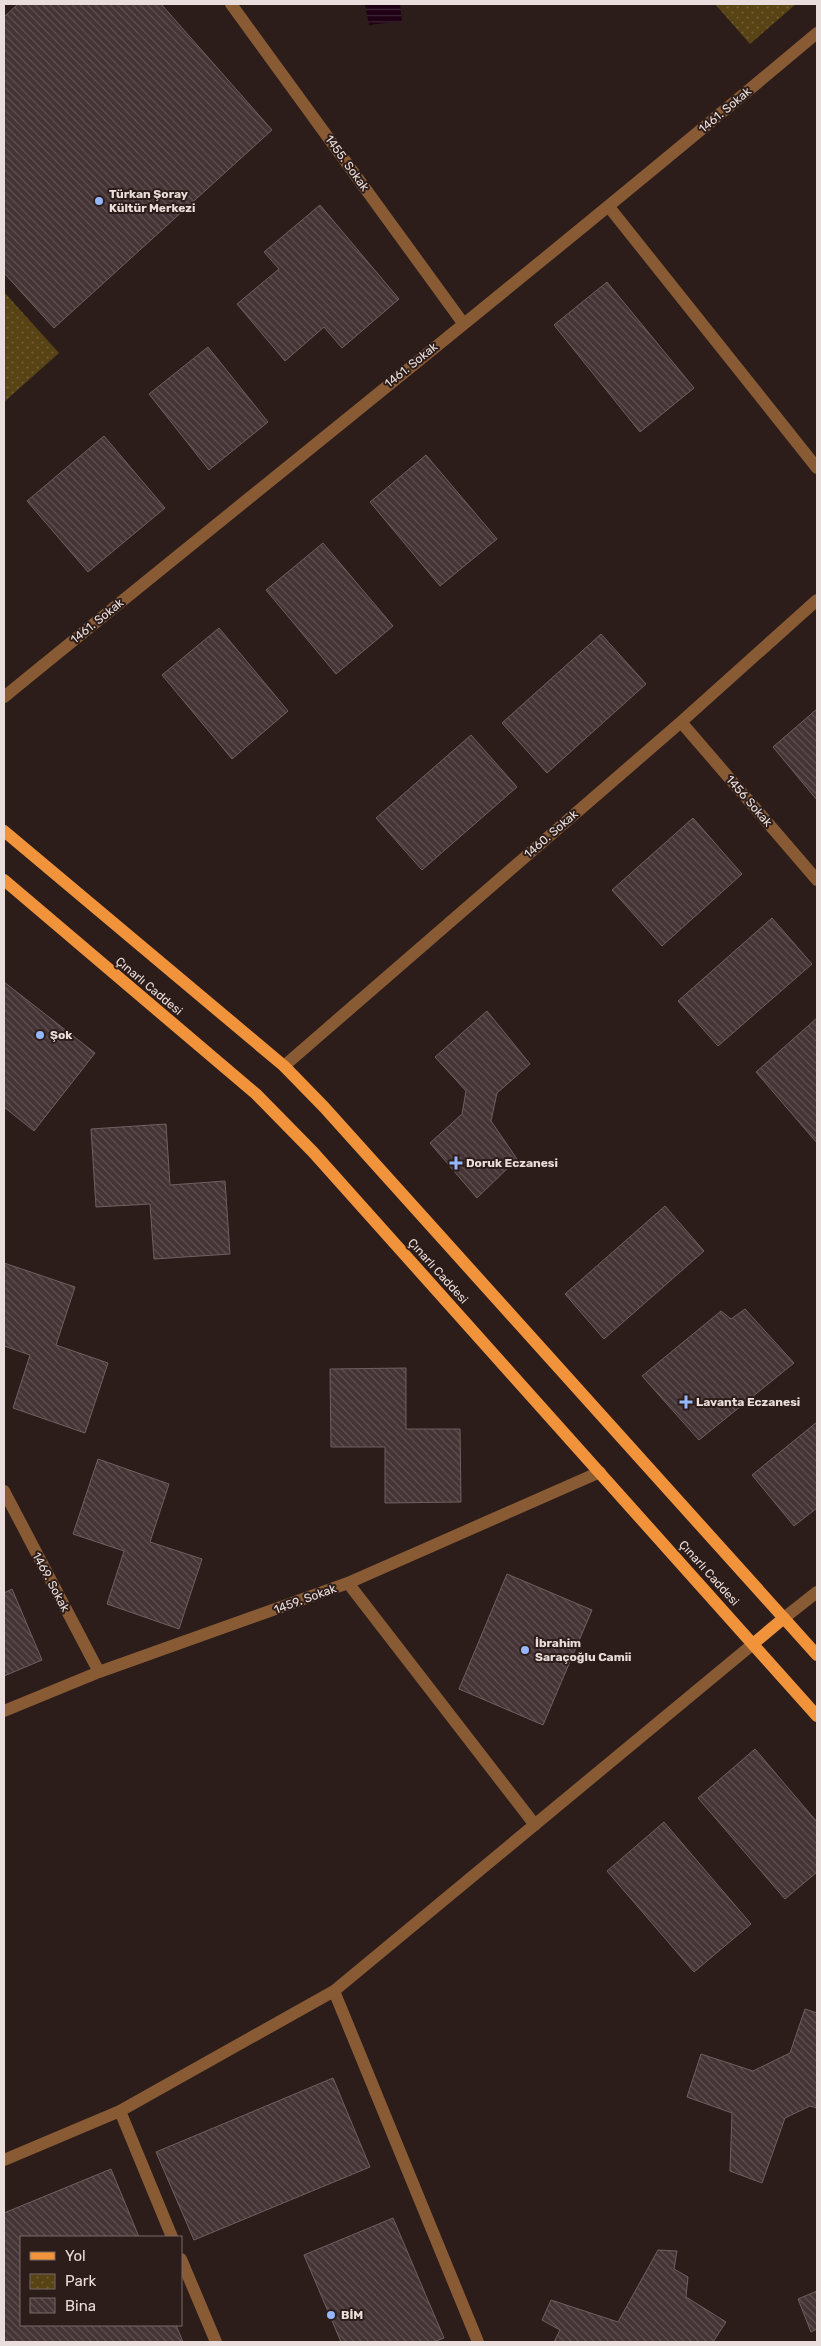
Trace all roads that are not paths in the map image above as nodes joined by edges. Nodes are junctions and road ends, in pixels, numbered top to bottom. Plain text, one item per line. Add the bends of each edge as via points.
1 (231, 4) edge
2 (817, 32) edge
3 (610, 207) junction
4 (463, 323) junction
5 (817, 468) edge
6 (817, 600) edge
7 (4, 697) edge
8 (681, 722) junction
9 (4, 831) edge
10 (4, 880) edge
11 (817, 880) edge
12 (284, 1066) junction
13 (600, 1472) junction
14 (4, 1491) edge
15 (348, 1583) junction
16 (817, 1592) edge
17 (784, 1618) junction
18 (754, 1644) junction
19 (817, 1655) edge
20 (99, 1672) junction
21 (4, 1711) edge
22 (817, 1716) edge
23 (535, 1825) junction
24 (334, 1991) junction
25 (120, 2111) junction
26 (4, 2160) edge
27 (172, 2236) edge
28 (182, 2261) edge
29 (216, 2342) edge
30 (478, 2342) edge

1 - 4 street, 1455. Sokak
2 - 3 street, 1461. Sokak
3 - 4 street, 1461. Sokak
3 - 5 street
4 - 7 street, 1461. Sokak
6 - 8 street, 1460. Sokak
8 - 11 street, 1456 Sokak
8 - 12 street, 1460. Sokak
9 - 12 main road, Çınarlı Caddesi
10 - 13 main road, Çınarlı Caddesi via 256,1094 313,1152
12 - 17 main road, Çınarlı Caddesi via 331,1114
13 - 15 street, 1459. Sokak
13 - 18 main road, Çınarlı Caddesi
14 - 20 street, 1469. Sokak
15 - 20 street, 1459. Sokak
15 - 23 street
16 - 17 street
17 - 18 main road
17 - 19 main road, Çınarlı Caddesi
18 - 22 main road, Çınarlı Caddesi
18 - 23 street
20 - 21 street, 1459. Sokak
23 - 24 street
24 - 25 street
24 - 30 street
25 - 26 street
25 - 27 street
28 - 29 street

